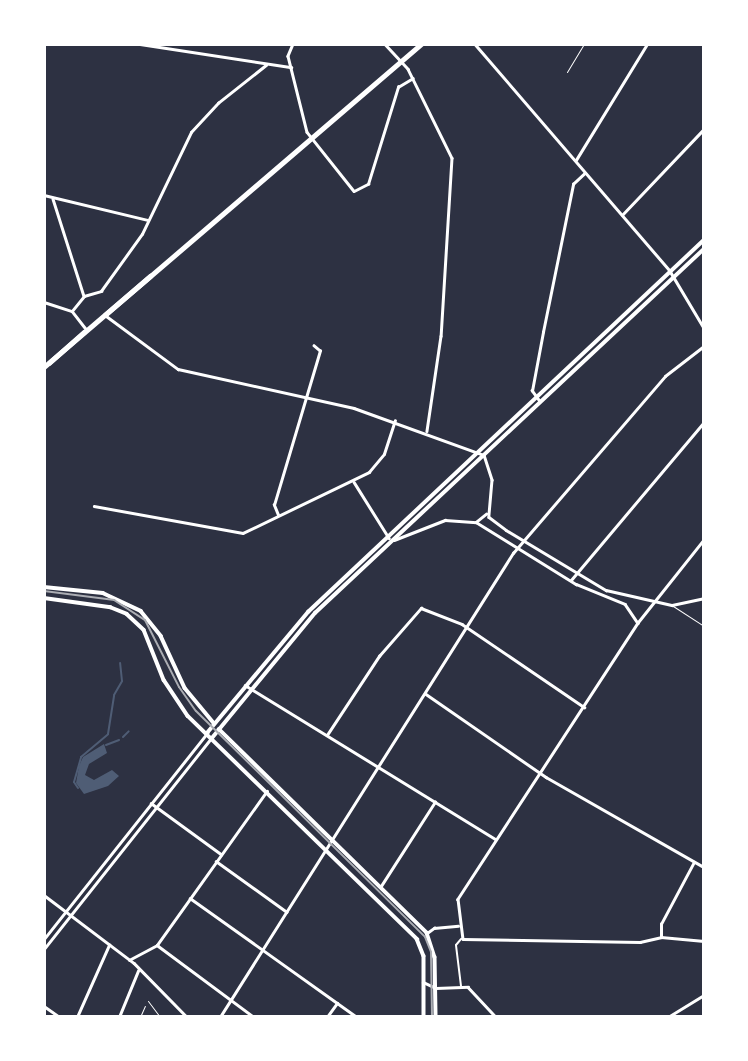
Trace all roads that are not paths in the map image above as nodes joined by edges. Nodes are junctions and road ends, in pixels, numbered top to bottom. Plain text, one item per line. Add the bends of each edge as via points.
1 (140, 44) edge
2 (385, 44) edge
3 (421, 44) edge
4 (475, 44) edge
5 (584, 44) edge
6 (647, 44) edge
7 (291, 46) edge
8 (401, 61) junction
9 (266, 65) junction
10 (291, 67) junction
11 (567, 72) dead end
12 (413, 78) junction
13 (704, 128) edge
14 (310, 139) junction
15 (576, 161) junction
16 (586, 173) junction
17 (44, 195) edge
18 (53, 197) junction
19 (621, 216) junction
20 (148, 220) junction
21 (704, 240) edge
22 (704, 249) edge
23 (670, 271) junction
24 (674, 277) junction
25 (84, 296) junction
26 (44, 302) edge
27 (72, 312) junction
28 (104, 315) junction
29 (704, 328) edge
30 (87, 330) junction
31 (314, 346) dead end
32 (704, 346) edge
33 (46, 365) edge
34 (306, 396) junction
35 (536, 397) junction
36 (540, 402) junction
37 (395, 421) junction
38 (704, 422) edge
39 (427, 431) junction
40 (477, 452) junction
41 (484, 454) junction
42 (354, 482) junction
43 (94, 506) dead end
44 (487, 512) junction
45 (278, 515) junction
46 (476, 522) junction
47 (388, 536) junction
48 (704, 540) edge
49 (392, 541) junction
50 (522, 541) junction
51 (517, 547) junction
52 (575, 574) junction
53 (571, 580) junction
54 (334, 586) junction
55 (44, 587) edge
56 (338, 591) junction
57 (44, 598) edge
58 (704, 598) edge
59 (655, 601) junction
60 (671, 605) junction
61 (638, 623) junction
62 (704, 626) edge
63 (468, 628) junction
64 (245, 684) junction
65 (251, 689) junction
66 (426, 694) junction
67 (584, 706) junction
68 (214, 723) junction
69 (219, 729) junction
70 (206, 733) junction
71 (327, 735) junction
72 (212, 738) junction
73 (380, 768) junction
74 (540, 773) junction
75 (267, 791) junction
76 (435, 802) junction
77 (151, 803) junction
78 (156, 807) junction
79 (333, 840) junction
80 (496, 840) junction
81 (327, 850) junction
82 (221, 854) junction
83 (216, 861) junction
84 (694, 862) junction
85 (704, 867) edge
86 (381, 886) junction
87 (44, 895) edge
88 (190, 898) junction
89 (64, 912) junction
90 (287, 912) junction
91 (69, 915) junction
92 (458, 926) junction
93 (429, 935) junction
94 (661, 937) junction
95 (44, 939) edge
96 (461, 939) junction
97 (704, 941) edge
98 (109, 945) junction
99 (157, 945) junction
100 (422, 948) junction
101 (44, 949) edge
102 (263, 950) junction
103 (129, 960) junction
104 (138, 971) junction
105 (423, 982) junction
106 (461, 987) junction
107 (436, 988) junction
108 (159, 990) junction
109 (155, 994) dead end
110 (704, 994) edge
111 (148, 1001) dead end
112 (230, 1002) junction
113 (337, 1003) junction
114 (147, 1005) junction
115 (44, 1006) edge
116 (60, 1017) edge
117 (76, 1017) edge
118 (119, 1017) edge
119 (139, 1017) edge
120 (160, 1017) edge
121 (187, 1017) edge
122 (220, 1017) edge
123 (254, 1017) edge
124 (327, 1017) edge
125 (357, 1017) edge
126 (424, 1017) edge
127 (436, 1017) edge
128 (496, 1017) edge
129 (668, 1017) edge

1 - 9 street
2 - 8 street
3 - 8 main road
4 - 15 street
5 - 11 lane
6 - 15 street
7 - 10 street
8 - 12 street
8 - 14 main road
9 - 10 street
9 - 20 street via 218,103 191,132
10 - 14 street
12 - 14 street via 398,87 368,184 354,191
12 - 39 street via 452,158 441,336
13 - 19 street
14 - 28 main road
15 - 16 street
16 - 19 street
16 - 35 street via 573,184 532,391
17 - 18 street
18 - 20 street
18 - 25 street
19 - 23 street
20 - 25 street via 101,291
21 - 23 street
22 - 24 street
23 - 24 street
23 - 35 street
24 - 29 street
24 - 36 street
25 - 27 street
26 - 27 street
27 - 30 street
28 - 30 main road
28 - 34 street via 178,369
30 - 33 main road
31 - 34 street via 320,351
32 - 50 street via 664,376
34 - 37 street
34 - 45 street via 274,505
35 - 36 street
35 - 40 street
36 - 41 street
37 - 39 street
37 - 42 street via 377,464
38 - 52 street
39 - 40 street
40 - 41 street
40 - 47 street
41 - 44 street via 492,480
41 - 49 street
42 - 45 street
42 - 47 street
43 - 45 street via 234,533
44 - 46 street
44 - 50 street via 492,521
46 - 49 street via 445,520
46 - 51 street
47 - 49 street
47 - 54 street
48 - 59 street
49 - 56 street
50 - 51 street
50 - 52 street
51 - 53 street
51 - 63 street
52 - 53 street
52 - 59 street via 606,590
53 - 61 street via 625,604
54 - 56 street
54 - 64 street
55 - 68 street via 103,593 141,611 161,636 185,688
56 - 65 street
57 - 70 street via 110,607 135,621 148,638 170,691
58 - 60 street
59 - 60 street
59 - 61 street
60 - 62 lane
61 - 67 street
63 - 66 street
63 - 67 street
63 - 71 street via 426,609 416,610 360,681
64 - 65 street
64 - 68 street
65 - 69 street
65 - 71 street
66 - 73 street
66 - 74 street
67 - 74 street
68 - 69 street
68 - 70 street
69 - 72 street
69 - 79 street
70 - 72 street
70 - 77 street
71 - 73 street
72 - 75 street
72 - 78 street
73 - 76 street
73 - 79 street
74 - 80 street
74 - 84 street
75 - 81 street
75 - 82 street
76 - 80 street
76 - 86 street
77 - 78 street
77 - 89 street
78 - 82 street
78 - 91 street
79 - 81 street
79 - 86 street
80 - 92 street via 458,899
81 - 90 street
81 - 100 street
82 - 83 street
83 - 88 street
83 - 90 street
84 - 85 street
84 - 94 street via 662,924
86 - 93 street
87 - 89 street
88 - 99 street
88 - 102 street
89 - 91 street
89 - 95 street
90 - 102 street
91 - 98 street
91 - 101 street
92 - 93 street via 433,928
92 - 96 street
93 - 100 street
93 - 107 street
94 - 96 street via 640,942
94 - 97 street
96 - 106 street via 456,946
98 - 103 street
98 - 117 street
99 - 103 street
99 - 112 street
100 - 105 street
102 - 112 street
102 - 113 street
103 - 104 street
104 - 108 street
104 - 118 street
105 - 107 street
105 - 126 street
106 - 107 street
106 - 128 street via 470,988
107 - 127 street
108 - 109 lane
108 - 121 street
110 - 129 street
111 - 114 lane
112 - 122 street
112 - 123 street
113 - 124 street
113 - 125 street
114 - 119 lane
114 - 120 lane
115 - 116 street

